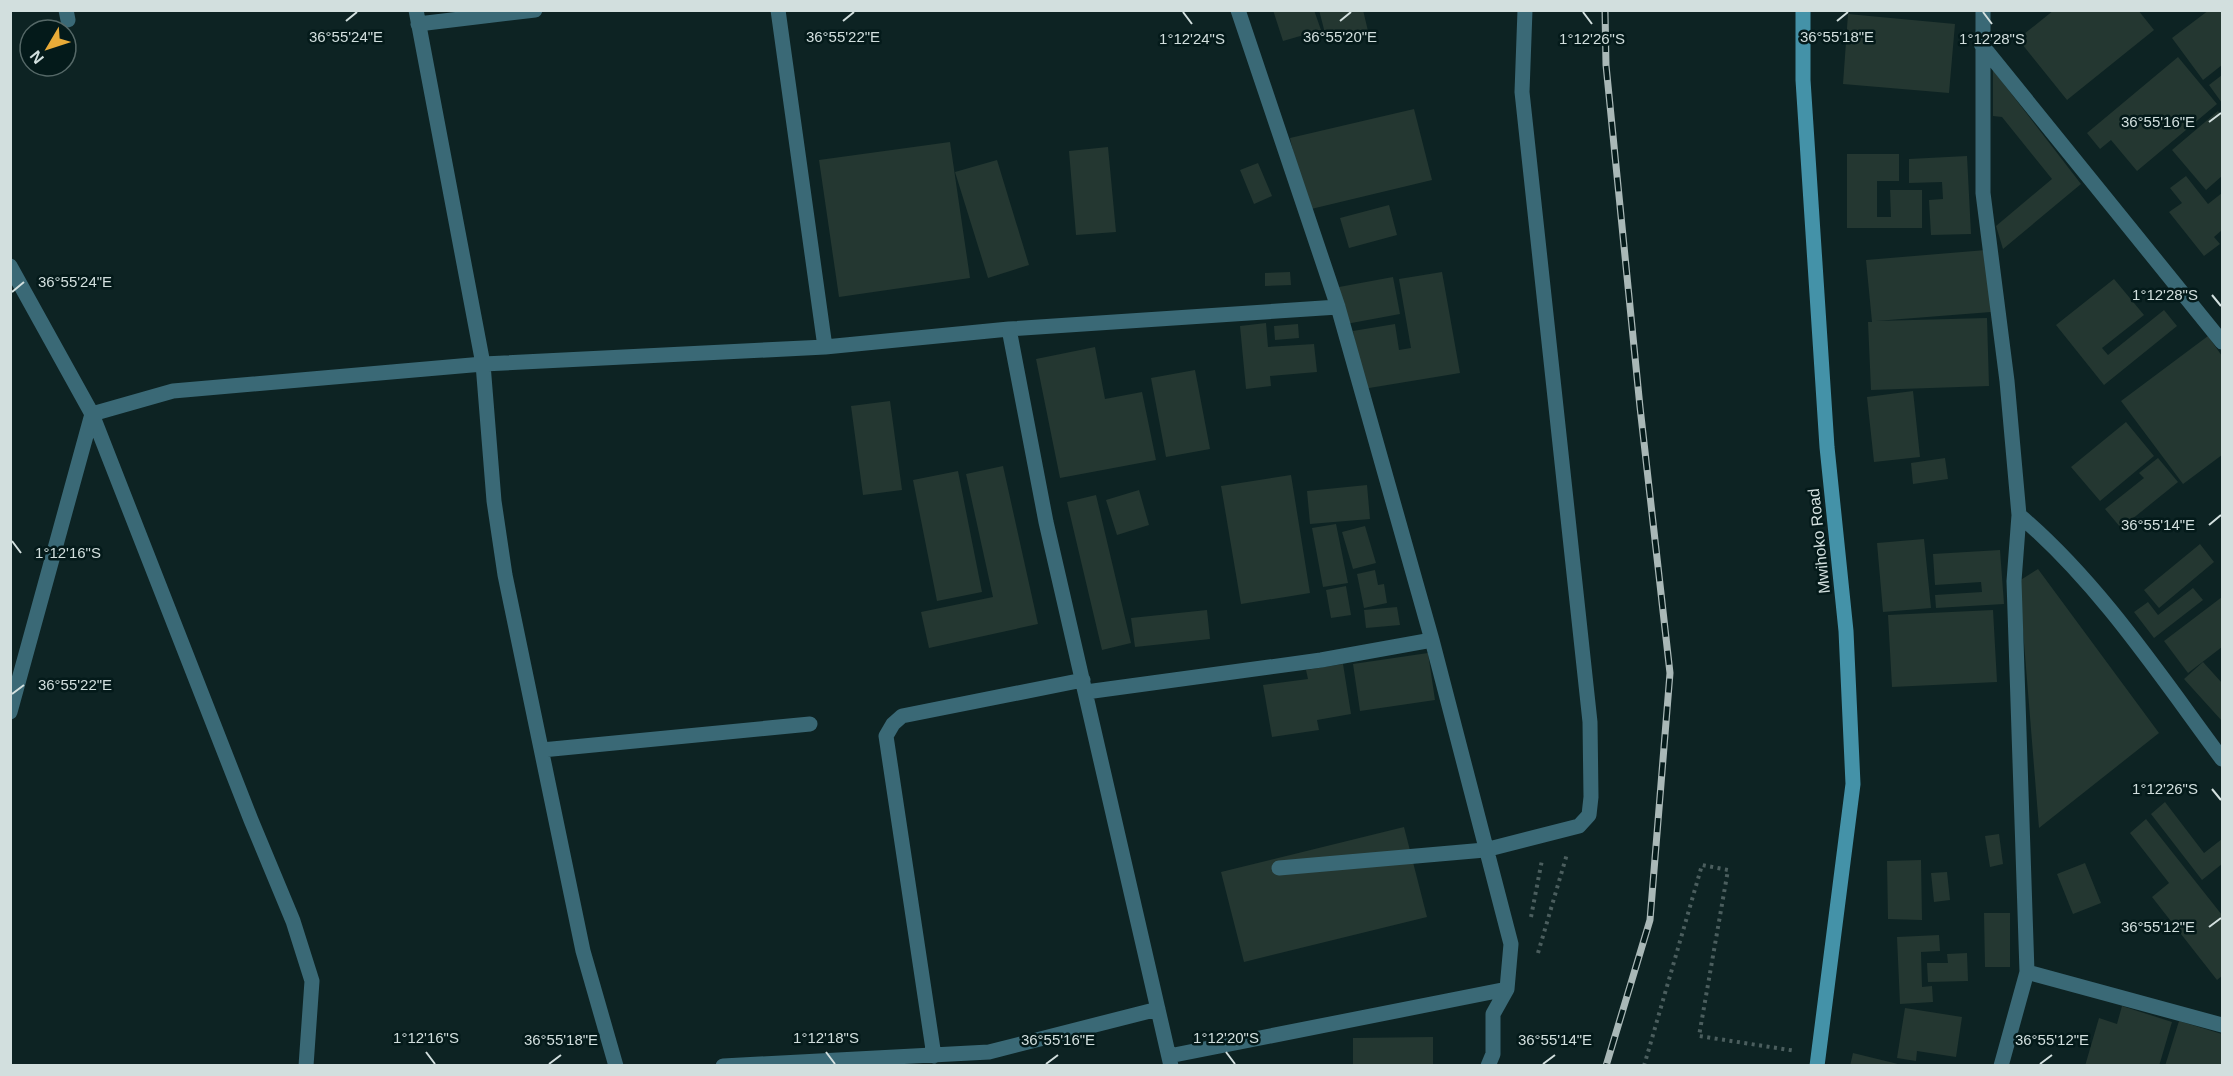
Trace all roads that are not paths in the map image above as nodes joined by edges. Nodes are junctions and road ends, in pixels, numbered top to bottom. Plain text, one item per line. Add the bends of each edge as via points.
1 (535, 10) edge
2 (778, 10) edge
3 (1238, 10) edge
4 (1526, 10) edge
5 (1803, 10) edge
6 (1983, 10) edge
7 (417, 17) edge
8 (1981, 44) junction
9 (10, 266) edge
10 (1338, 307) junction
11 (1009, 328) junction
12 (2223, 342) edge
13 (825, 347) junction
14 (483, 364) junction
15 (93, 414) junction
16 (2019, 515) junction
17 (1432, 640) junction
18 (1084, 686) junction
19 (10, 712) edge
20 (810, 724) dead end
21 (542, 750) junction
22 (2223, 759) edge
23 (1485, 850) junction
24 (1279, 868) dead end
25 (2027, 972) junction
26 (1507, 989) junction
27 (1158, 1009) junction
28 (2223, 1025) edge
29 (934, 1056) junction
30 (1817, 1060) edge
31 (1170, 1061) edge
32 (306, 1065) edge
33 (616, 1065) edge
34 (723, 1065) edge
35 (1488, 1065) edge
36 (2001, 1065) edge

1 - 7 street
2 - 13 street
3 - 10 street
4 - 23 street via 1522,92 1590,722 1591,797 1589,815 1579,826
5 - 30 street, Mwihoko Road via 1804,92 1827,447 1846,631 1853,784
6 - 8 street
7 - 14 street
8 - 12 street
8 - 16 street via 1983,193
9 - 15 street
10 - 11 street
10 - 17 street
11 - 13 street
11 - 18 street via 1046,522
13 - 14 street
14 - 15 street via 173,391
14 - 21 street via 494,501 505,575
15 - 19 street
15 - 32 street via 293,921 312,981
16 - 22 street via 2053,544 2128,632
16 - 25 street via 2014,581
17 - 18 street via 1321,660
17 - 23 street
18 - 27 street
18 - 29 street via 902,716 886,736
20 - 21 street
21 - 33 street via 584,951
23 - 24 street
23 - 26 street via 1511,944
25 - 28 street
25 - 36 street
26 - 31 street
26 - 35 street via 1493,1014 1493,1054
27 - 29 street via 989,1052
27 - 31 street
29 - 34 street

